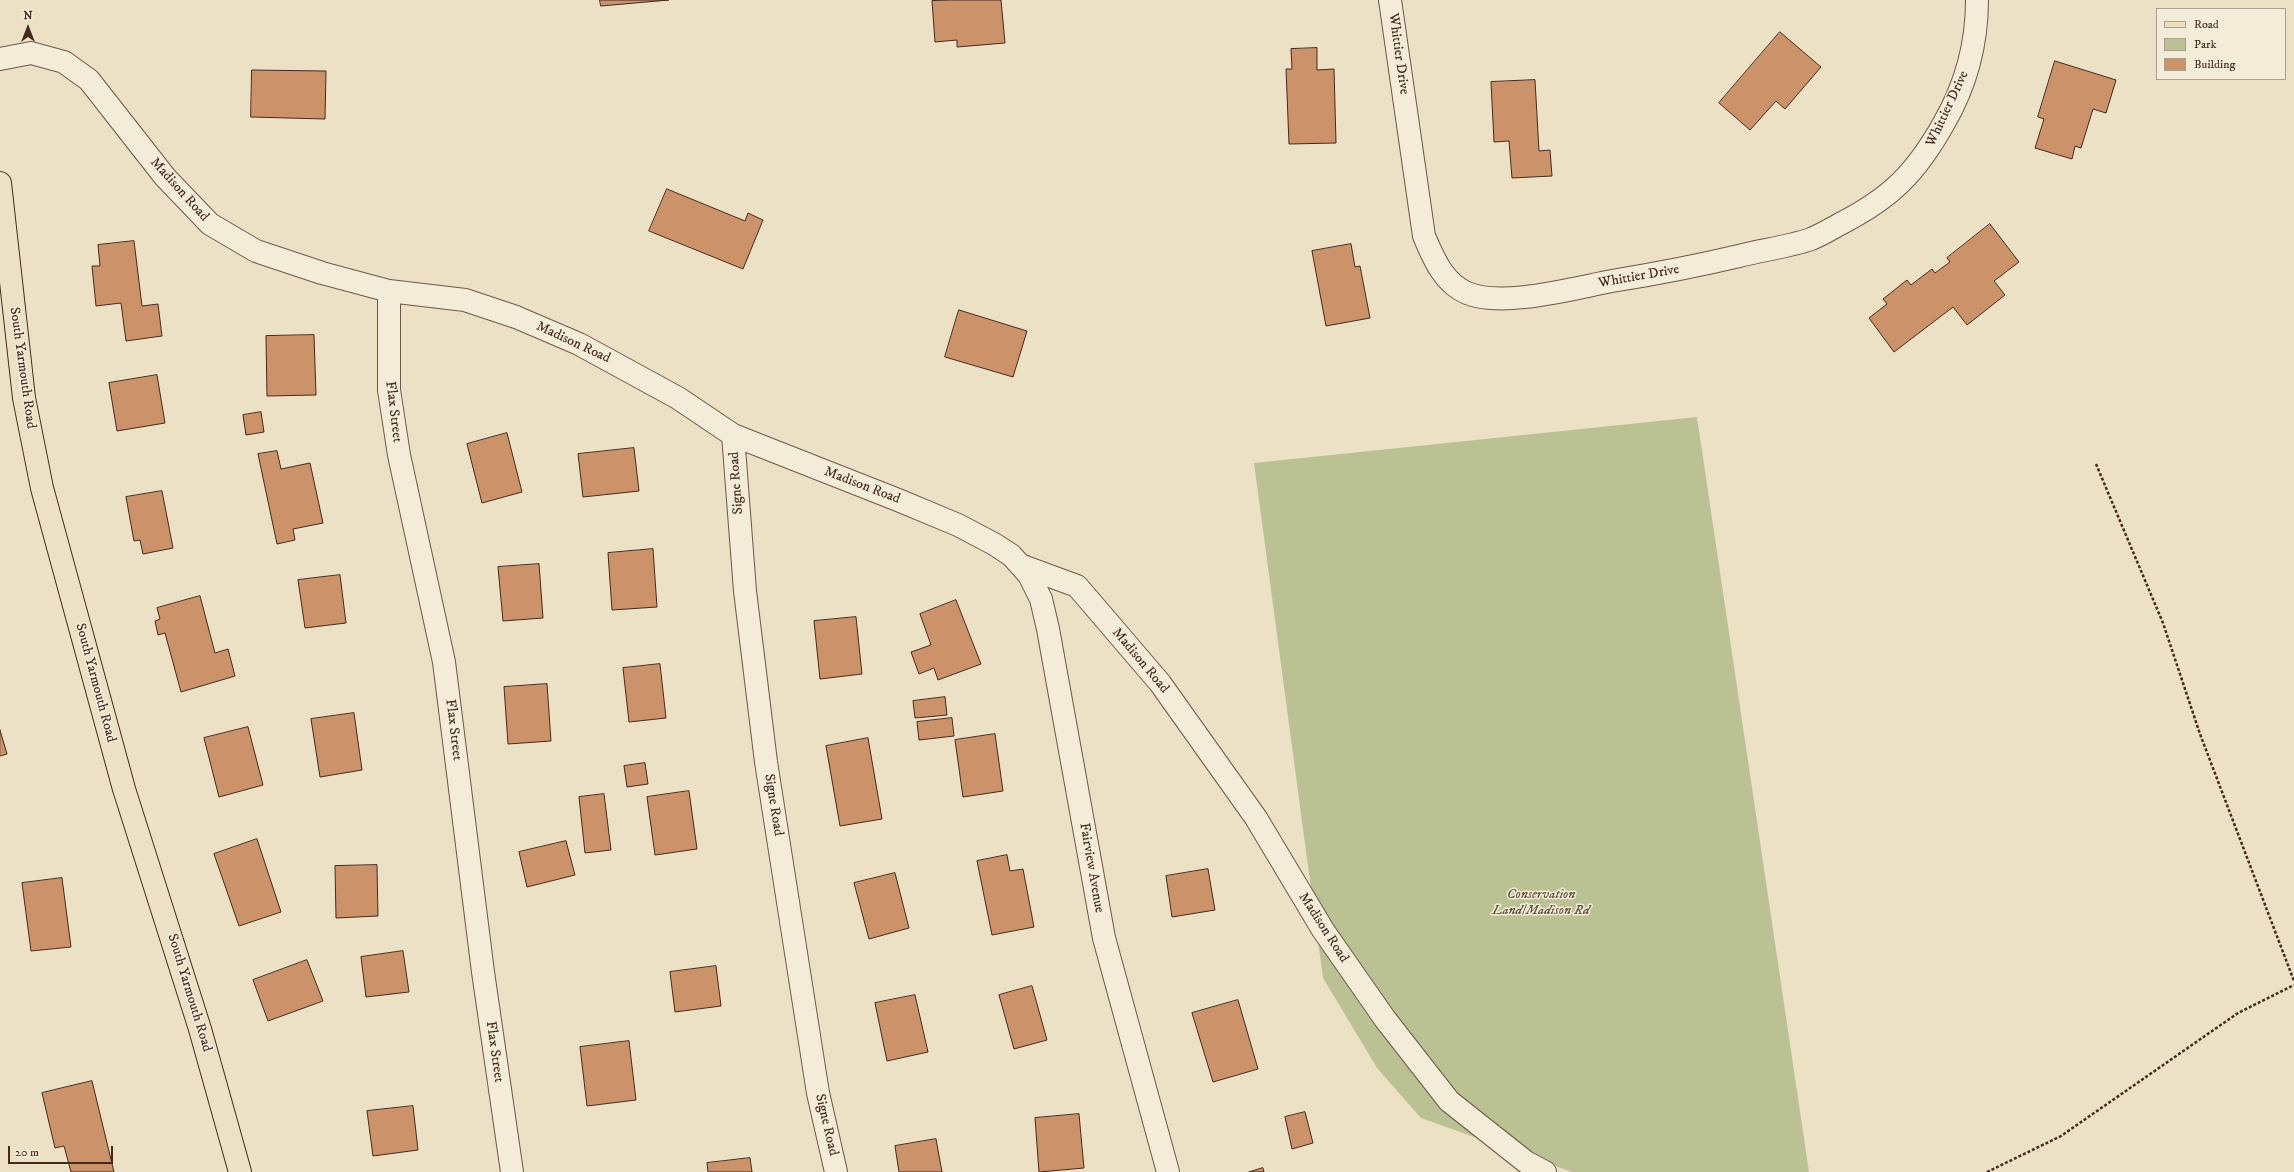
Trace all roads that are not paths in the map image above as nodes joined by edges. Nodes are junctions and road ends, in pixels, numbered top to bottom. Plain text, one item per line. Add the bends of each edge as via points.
1 (1390, 0) edge
2 (1977, 0) edge
3 (0, 59) edge
4 (0, 183) edge
5 (389, 291) junction
6 (733, 435) junction
7 (1020, 565) junction
8 (240, 1172) edge
9 (512, 1172) edge
10 (836, 1172) edge
11 (1168, 1172) edge
12 (1545, 1172) edge

1 - 2 street, Whittier Drive via 1424,236 1437,267 1452,283 1466,293 1488,299 1515,298 1673,271 1803,241 1870,209 1901,183 1927,153 1950,112 1967,73 1976,35
3 - 5 street, Madison Road via 31,53 64,62 89,80 165,176 210,224 256,251 322,274
4 - 8 main road, South Yarmouth Road via 24,398 42,488 124,789 200,1029
5 - 6 street, Madison Road via 465,300 516,317 579,344 678,398
5 - 9 street, Flax Street via 389,390 399,455 444,662 483,972
6 - 7 street, Madison Road via 958,525 994,544
6 - 10 street, Signe Road via 745,590 766,762 818,1093
7 - 11 street, Fairview Avenue via 1029,575 1041,599 1104,938
7 - 12 street, Madison Road via 1077,586 1160,683 1256,818 1323,930 1385,1018 1449,1101 1526,1162

